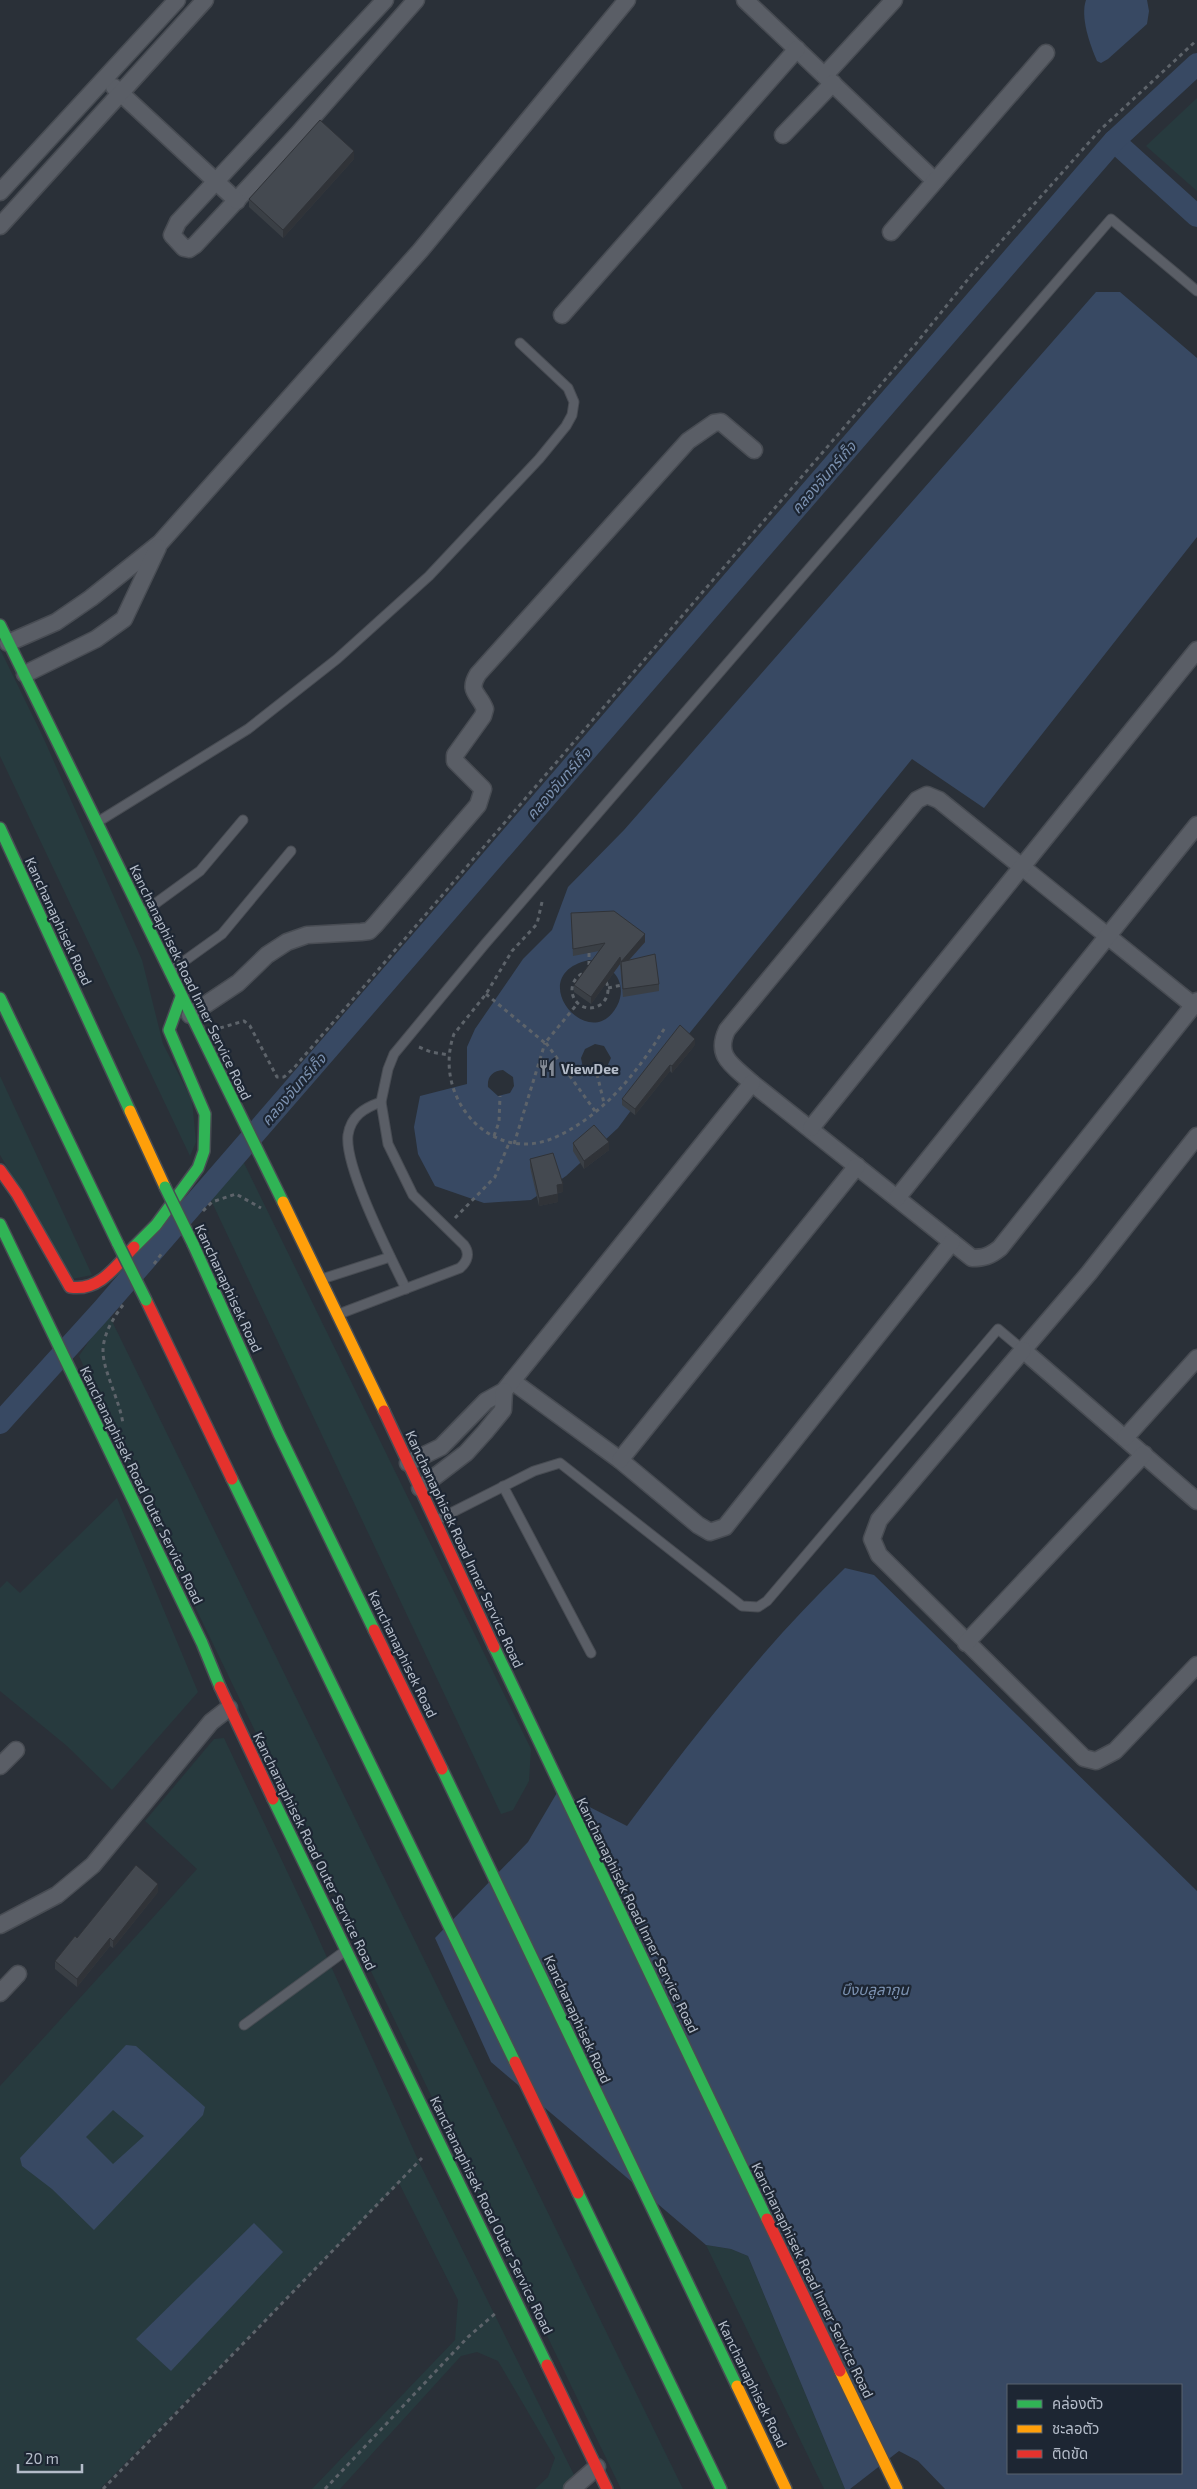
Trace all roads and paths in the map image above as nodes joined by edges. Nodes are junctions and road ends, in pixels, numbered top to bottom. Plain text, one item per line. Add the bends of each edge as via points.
1 (177, 0) edge
2 (205, 0) edge
3 (384, 0) edge
4 (416, 0) edge
5 (627, 0) edge
6 (745, 0) edge
7 (894, 0) edge
8 (1197, 40) edge
9 (797, 49) junction
10 (1046, 53) dead end
11 (106, 77) junction
12 (829, 79) junction
13 (120, 94) junction
14 (783, 135) dead end
15 (936, 180) junction
16 (215, 181) junction
17 (0, 192) edge
18 (236, 201) junction
19 (0, 226) edge
20 (891, 232) dead end
21 (1197, 291) edge
22 (562, 315) dead end
23 (520, 343) dead end
24 (754, 450) dead end
25 (160, 543) junction
26 (0, 625) edge
27 (8, 643) junction
28 (1197, 650) edge
29 (25, 674) junction
30 (243, 820) dead end
31 (96, 823) junction
32 (1197, 825) edge
33 (0, 828) edge
34 (291, 851) dead end
35 (1023, 866) junction
36 (544, 896) dead end
37 (141, 914) junction
38 (1108, 935) junction
39 (589, 953) edge
40 (606, 968) edge
41 (590, 971) junction
42 (169, 972) junction
43 (600, 974) junction
44 (622, 985) edge
45 (608, 988) junction
46 (486, 994) junction
47 (181, 997) junction
48 (0, 998) edge
49 (578, 1003) junction
50 (1195, 1003) edge
51 (190, 1015) junction
52 (666, 1026) dead end
53 (200, 1036) junction
54 (405, 1040) junction
55 (545, 1043) junction
56 (449, 1055) junction
57 (597, 1074) dead end
58 (752, 1083) junction
59 (500, 1096) dead end
60 (381, 1102) junction
61 (604, 1103) junction
62 (595, 1111) junction
63 (811, 1128) junction
64 (494, 1136) junction
65 (1197, 1136) edge
66 (509, 1143) junction
67 (514, 1144) junction
68 (857, 1166) junction
69 (0, 1170) edge
70 (897, 1198) junction
71 (266, 1214) dead end
72 (199, 1215) dead end
73 (0, 1224) edge
74 (446, 1226) junction
75 (952, 1242) junction
76 (168, 1247) dead end
77 (390, 1257) junction
78 (151, 1268) dead end
79 (322, 1279) junction
80 (406, 1289) junction
81 (128, 1298) dead end
82 (338, 1314) junction
83 (1023, 1350) junction
84 (1197, 1358) edge
85 (508, 1386) junction
86 (1125, 1438) junction
87 (106, 1444) junction
88 (1144, 1454) junction
89 (620, 1460) junction
90 (408, 1463) junction
91 (503, 1486) junction
92 (420, 1488) junction
93 (1197, 1501) edge
94 (435, 1521) junction
95 (966, 1643) junction
96 (591, 1653) dead end
97 (1197, 1665) edge
98 (229, 1708) junction
99 (16, 1750) dead end
100 (0, 1766) edge
101 (0, 1925) edge
102 (347, 1950) junction
103 (18, 1974) dead end
104 (0, 1994) edge
105 (244, 2025) dead end
106 (439, 2139) junction
107 (515, 2297) junction
108 (597, 2467) junction
109 (896, 2488) edge
110 (104, 2489) edge
111 (325, 2489) edge
112 (572, 2489) edge
113 (607, 2489) edge
114 (721, 2489) edge
115 (786, 2489) edge

1 - 11 street
2 - 13 street
3 - 16 street
4 - 18 street
5 - 25 street via 420,250
6 - 9 street
7 - 12 street
8 - 53 path via 1100,130 973,273 908,353 293,1069 284,1077 277,1077 250,1026 244,1021
9 - 12 street
9 - 22 street
10 - 15 street
11 - 13 street
11 - 17 street
12 - 14 street
12 - 15 street
13 - 16 street
13 - 19 street
15 - 20 street
16 - 18 street
16 - 18 street via 172,231 176,241 184,248 195,245
21 - 54 lane via 1111,219
23 - 31 lane via 568,388 574,402 566,426 539,459 429,576 331,664 248,729
24 - 51 street via 721,422 714,423 688,441 478,674 473,688 485,709 455,755 456,761 483,789 482,798 375,925 369,931 297,938 267,955 238,983
25 - 27 street via 56,622
25 - 29 street via 124,619 96,639
26 - 27 main road, Kanchanaphisek Road Inner Service Road
27 - 29 main road, Kanchanaphisek Road Inner Service Road
28 - 35 street
29 - 31 main road, Kanchanaphisek Road Inner Service Road
30 - 37 lane via 200,871
31 - 37 main road, Kanchanaphisek Road Inner Service Road
32 - 38 street
33 - 115 main road, Kanchanaphisek Road, bridge via 279,1434
34 - 42 lane via 222,934
35 - 38 street
35 - 58 street via 939,800 927,795 917,800 727,1030 721,1041 721,1050
35 - 63 street
36 - 46 path via 537,924 512,952
37 - 42 main road, Kanchanaphisek Road Inner Service Road
38 - 50 street
38 - 70 street
39 - 41 path
40 - 43 path
41 - 43 path
41 - 49 path via 579,976 573,985 573,996
42 - 47 main road, Kanchanaphisek Road Inner Service Road
43 - 45 path
44 - 45 path
45 - 49 path via 607,997 599,1006 586,1008
46 - 55 path
46 - 56 path via 454,1034
47 - 51 main road, Kanchanaphisek Road Inner Service Road
47 - 69 main road via 169,1030 205,1114 204,1151 198,1168 156,1225 100,1282 81,1289 70,1287
48 - 114 main road, bridge
49 - 55 path
50 - 75 street via 1000,1248 990,1256 972,1258
51 - 53 main road, Kanchanaphisek Road Inner Service Road
52 - 61 path via 636,1071
53 - 79 main road, Kanchanaphisek Road Inner Service Road
54 - 56 path via 431,1052
54 - 60 lane via 390,1061
55 - 62 path
55 - 67 path
56 - 64 path via 449,1074 459,1103 469,1117
57 - 61 path
58 - 63 street
58 - 85 street
59 - 64 path via 499,1122
60 - 74 lane via 388,1144 413,1195
60 - 77 lane via 364,1109 355,1119 348,1136 348,1149 364,1199
61 - 62 path
62 - 67 path via 558,1137
63 - 68 street
64 - 66 path
65 - 83 street via 1089,1273
66 - 67 path
66 - 74 path via 495,1177
68 - 70 street
68 - 89 street
70 - 75 street
71 - 72 path via 236,1194 212,1202
73 - 87 main road, Kanchanaphisek Road Outer Service Road
74 - 80 lane via 468,1250 466,1261 460,1268
75 - 89 street via 725,1527 710,1532 698,1525
76 - 78 path
77 - 79 lane
77 - 80 lane
79 - 82 main road, Kanchanaphisek Road Inner Service Road
80 - 82 lane
81 - 87 path via 111,1320 103,1352 121,1409 123,1429
82 - 90 main road, Kanchanaphisek Road Inner Service Road
83 - 86 street
83 - 91 lane via 998,1329 758,1608 742,1606 560,1463
83 - 95 street via 879,1520 872,1539 879,1555
84 - 86 street
85 - 89 street
85 - 90 street via 486,1400 441,1447
85 - 92 street via 503,1410 485,1432 466,1453
86 - 88 street
87 - 98 main road, Kanchanaphisek Road Outer Service Road via 202,1643
88 - 93 street
88 - 95 street
90 - 92 main road, Kanchanaphisek Road Inner Service Road
91 - 94 lane
91 - 96 lane
92 - 94 main road, Kanchanaphisek Road Inner Service Road
94 - 109 main road, Kanchanaphisek Road Inner Service Road
95 - 97 street via 1066,1742 1084,1758 1096,1761 1115,1751
98 - 101 street via 211,1722 93,1865 57,1896
98 - 102 main road, Kanchanaphisek Road Outer Service Road
99 - 100 street
102 - 105 lane
102 - 106 main road, Kanchanaphisek Road Outer Service Road
103 - 104 street
106 - 107 main road, Kanchanaphisek Road Outer Service Road
106 - 110 path
107 - 108 main road, Kanchanaphisek Road Outer Service Road
107 - 111 path via 468,2337
108 - 112 street
108 - 113 main road, Kanchanaphisek Road Outer Service Road

